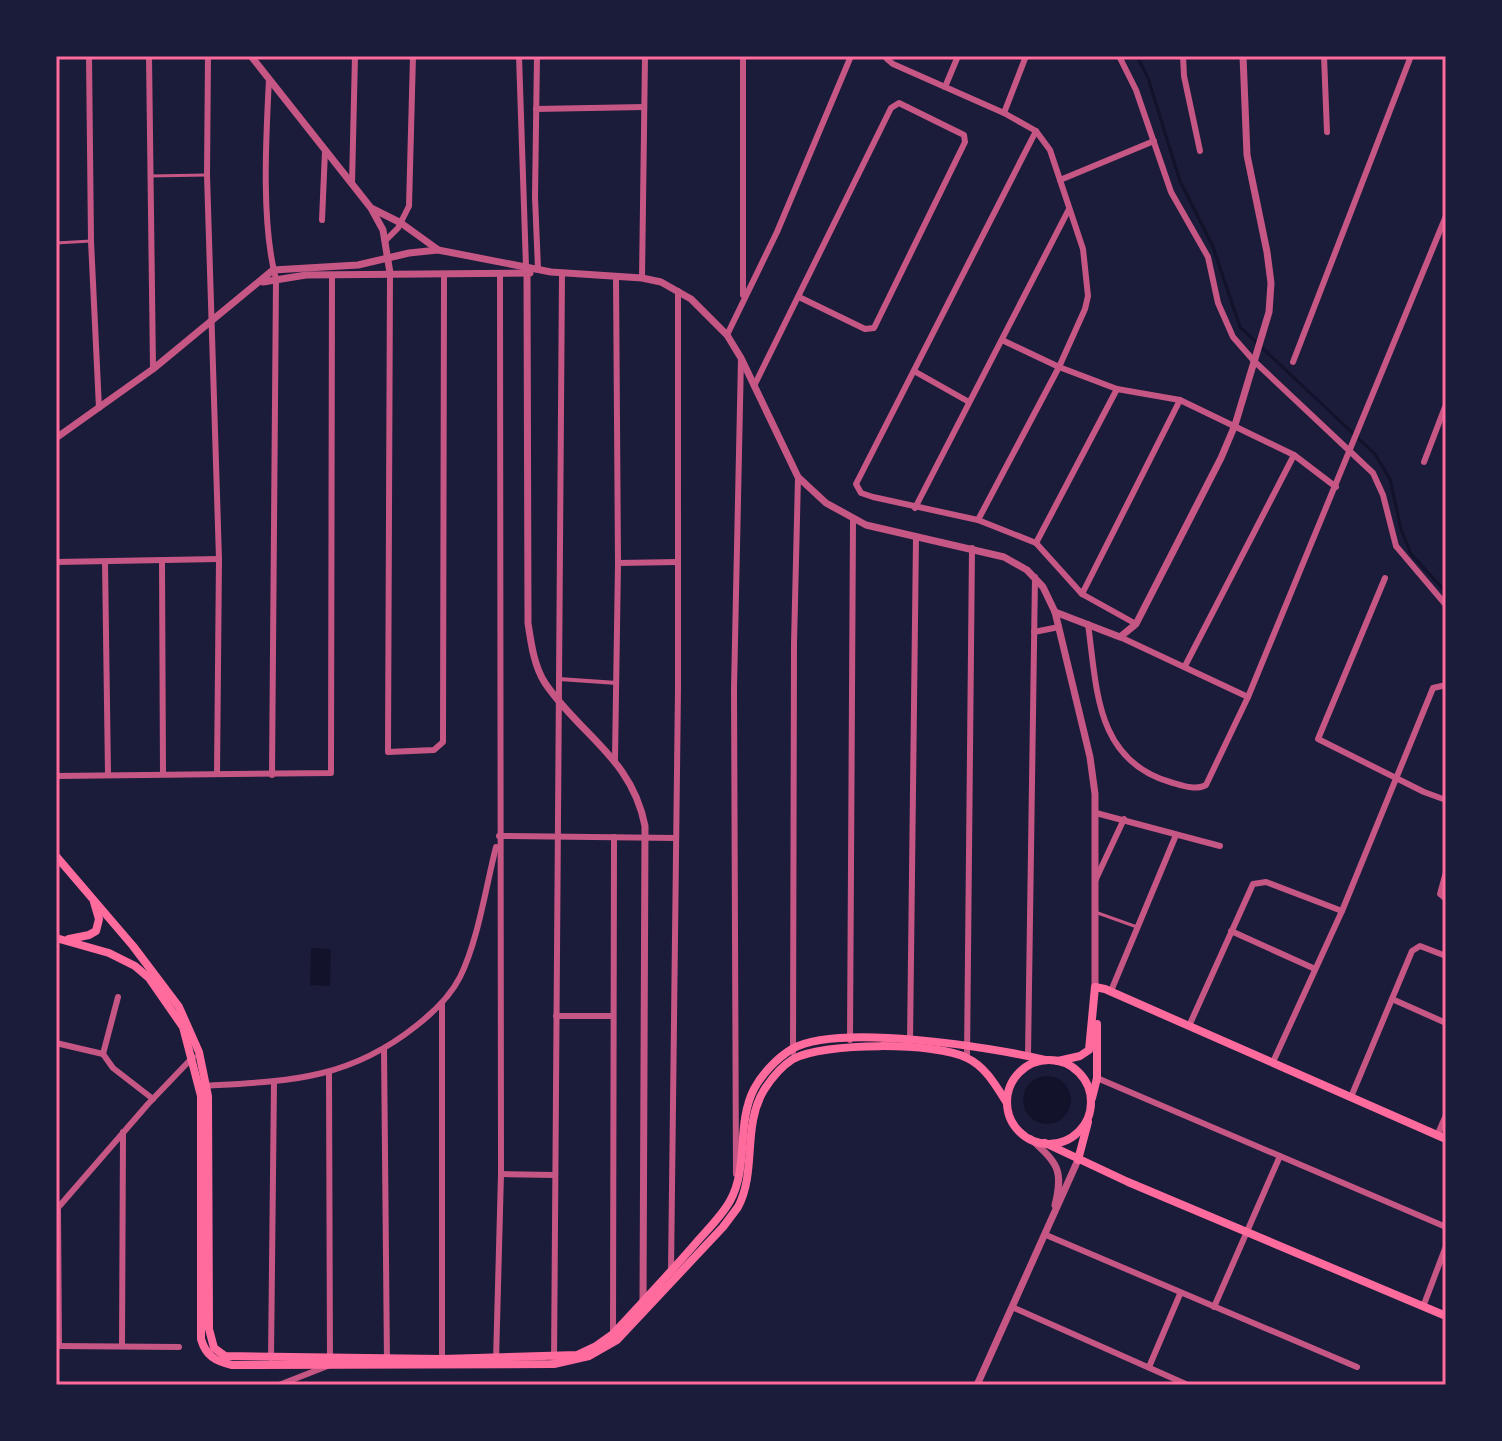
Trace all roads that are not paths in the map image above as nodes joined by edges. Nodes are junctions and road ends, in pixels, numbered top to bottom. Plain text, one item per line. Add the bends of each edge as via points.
1 (89, 56) edge
2 (149, 56) edge
3 (208, 56) edge
4 (251, 56) edge
5 (355, 56) edge
6 (413, 56) edge
7 (519, 56) edge
8 (537, 56) edge
9 (645, 56) edge
10 (743, 56) edge
11 (851, 56) edge
12 (888, 56) edge
13 (958, 56) edge
14 (1026, 56) edge
15 (1119, 56) edge
16 (1183, 56) edge
17 (1243, 56) edge
18 (1324, 56) edge
19 (1411, 56) edge
20 (269, 79) junction
21 (945, 87) junction
22 (644, 107) junction
23 (536, 109) junction
24 (1004, 113) junction
25 (1036, 131) junction
26 (1327, 132) dead end
27 (1154, 141) junction
28 (325, 151) junction
29 (1200, 151) dead end
30 (207, 175) junction
31 (150, 176) junction
32 (1060, 180) junction
33 (352, 184) junction
34 (371, 208) junction
35 (1069, 209) junction
36 (1446, 216) edge
37 (322, 220) dead end
38 (401, 223) junction
39 (386, 240) junction
40 (91, 241) junction
41 (56, 243) edge
42 (438, 250) junction
43 (471, 257) junction
44 (388, 258) junction
45 (273, 270) junction
46 (527, 270) junction
47 (543, 270) junction
48 (390, 273) junction
49 (500, 273) junction
50 (562, 273) junction
51 (444, 274) junction
52 (465, 274) junction
53 (332, 275) junction
54 (616, 276) junction
55 (642, 278) junction
56 (276, 279) junction
57 (260, 282) junction
58 (678, 291) junction
59 (799, 297) junction
60 (743, 298) junction
61 (213, 320) junction
62 (727, 335) junction
63 (1002, 340) junction
64 (741, 358) junction
65 (1254, 361) junction
66 (1293, 362) dead end
67 (1059, 367) junction
68 (153, 369) junction
69 (914, 371) junction
70 (754, 386) junction
71 (1117, 389) junction
72 (1180, 400) junction
73 (969, 402) junction
74 (1446, 406) edge
75 (99, 409) junction
76 (1235, 425) junction
77 (56, 438) edge
78 (1352, 447) junction
79 (1294, 455) junction
80 (1424, 462) dead end
81 (798, 477) junction
82 (1336, 487) junction
83 (915, 508) junction
84 (853, 520) junction
85 (978, 520) junction
86 (916, 537) junction
87 (1036, 543) junction
88 (972, 548) junction
89 (219, 559) junction
90 (162, 561) junction
91 (56, 562) edge
92 (105, 562) junction
93 (678, 562) junction
94 (618, 563) junction
95 (1035, 577) junction
96 (1385, 578) dead end
97 (1082, 594) junction
98 (1446, 605) edge
99 (1055, 612) junction
100 (1088, 624) junction
101 (1136, 624) junction
102 (1059, 627) junction
103 (1034, 632) junction
104 (1120, 637) junction
105 (1185, 666) junction
106 (558, 679) junction
107 (617, 683) junction
108 (1445, 685) edge
109 (1248, 697) junction
110 (558, 699) junction
111 (615, 759) junction
112 (108, 774) junction
113 (163, 774) junction
114 (217, 774) junction
115 (272, 775) junction
116 (56, 776) edge
117 (1397, 777) junction
118 (1446, 800) edge
119 (1096, 813) junction
120 (1124, 819) junction
121 (1176, 835) junction
122 (499, 836) junction
123 (556, 836) junction
124 (614, 837) junction
125 (646, 838) junction
126 (676, 838) junction
127 (1220, 846) dead end
128 (56, 856) edge
129 (1446, 872) edge
130 (1095, 882) junction
131 (92, 898) junction
132 (1446, 899) edge
133 (1342, 911) junction
134 (1095, 912) junction
135 (1137, 927) junction
136 (1231, 931) junction
137 (60, 939) edge
138 (1446, 956) edge
139 (1313, 968) junction
140 (1095, 987) junction
141 (1111, 991) junction
142 (118, 997) dead end
143 (1392, 999) junction
144 (442, 1003) junction
145 (1094, 1008) junction
146 (556, 1016) junction
147 (613, 1016) junction
148 (1446, 1023) edge
149 (1189, 1026) junction
150 (850, 1042) junction
151 (56, 1043) edge
152 (910, 1045) junction
153 (967, 1047) junction
154 (384, 1049) junction
155 (793, 1049) junction
156 (103, 1054) junction
157 (196, 1055) junction
158 (1028, 1056) junction
159 (967, 1057) junction
160 (793, 1059) junction
161 (1045, 1060) junction
162 (1058, 1061) junction
163 (1273, 1062) junction
164 (329, 1073) junction
165 (1097, 1078) junction
166 (274, 1082) junction
167 (203, 1086) junction
168 (1351, 1097) junction
169 (153, 1099) junction
170 (1007, 1103) junction
171 (1090, 1110) junction
172 (1446, 1115) edge
173 (123, 1132) junction
174 (1442, 1137) edge
175 (1031, 1139) junction
176 (1045, 1143) junction
177 (1280, 1156) junction
178 (1078, 1160) junction
179 (501, 1174) junction
180 (555, 1175) junction
181 (736, 1187) junction
182 (743, 1198) junction
183 (57, 1210) edge
184 (1050, 1225) junction
185 (1446, 1227) edge
186 (1247, 1232) junction
187 (1046, 1235) junction
188 (1446, 1246) edge
189 (673, 1275) junction
190 (1180, 1294) junction
191 (643, 1307) junction
192 (1012, 1307) junction
193 (1214, 1307) junction
194 (1423, 1307) junction
195 (1446, 1316) edge
196 (615, 1337) junction
197 (58, 1346) edge
198 (122, 1346) junction
199 (179, 1347) dead end
200 (554, 1361) junction
201 (271, 1362) junction
202 (330, 1362) junction
203 (387, 1362) junction
204 (442, 1362) junction
205 (496, 1362) junction
206 (1149, 1367) junction
207 (1357, 1367) dead end
208 (979, 1384) edge
209 (1184, 1384) edge
210 (279, 1385) edge

1 - 40 street
2 - 31 street
3 - 30 street
4 - 20 street
5 - 33 street
6 - 38 street via 409,206
7 - 46 street
8 - 23 street
9 - 22 street
10 - 60 street
11 - 60 street via 777,232
12 - 21 street via 893,64
13 - 21 street
14 - 24 street
15 - 27 street
16 - 29 street
17 - 65 street via 1247,155 1271,283 1269,312
18 - 26 street
19 - 66 street
20 - 28 street
20 - 45 street via 266,137
21 - 24 street
22 - 23 street
22 - 55 street
23 - 47 street via 535,197
24 - 25 street
25 - 32 street via 1050,150
25 - 69 street
27 - 32 street
27 - 65 street via 1171,192 1208,257 1224,321
28 - 33 street
28 - 37 street
30 - 31 lane
30 - 61 street
31 - 68 street
32 - 35 street
33 - 34 street
34 - 38 street
34 - 39 street
35 - 63 street
35 - 67 street via 1083,249 1088,296
36 - 78 street
38 - 39 street
38 - 42 street
39 - 44 street
40 - 41 lane
40 - 75 street
42 - 43 street
42 - 44 street
43 - 46 street
43 - 52 street
44 - 45 street via 345,267
44 - 48 street
45 - 56 street
45 - 57 street
46 - 47 street
46 - 49 street
46 - 110 street via 528,623 534,658
47 - 50 street
48 - 51 street
48 - 51 street via 388,752 434,750 443,742
48 - 53 street
49 - 52 street
49 - 122 street
50 - 54 street
50 - 106 street
51 - 52 street
53 - 56 street
53 - 115 street via 331,773
54 - 55 street
54 - 94 street
55 - 58 street
56 - 57 street
56 - 115 street
57 - 61 street
58 - 62 street
58 - 93 street
59 - 59 street via 891,108 899,103 962,133 965,142 874,328 865,329
59 - 70 street
60 - 62 street
61 - 68 street
61 - 89 street
62 - 64 street
63 - 67 street
63 - 73 street
64 - 70 street
64 - 181 street via 734,689
65 - 76 street
65 - 78 street
67 - 71 street
67 - 85 street
68 - 75 street
69 - 73 street
69 - 83 street via 856,484 861,493
70 - 81 street
71 - 72 street
71 - 87 street
72 - 76 street
72 - 97 street
73 - 83 street
74 - 80 street
75 - 77 street
76 - 79 street
76 - 101 street
78 - 82 street
78 - 98 street via 1379,483 1403,558
79 - 82 street
79 - 105 street
81 - 84 street
81 - 155 street
82 - 109 street
83 - 85 street
84 - 86 street
84 - 150 street
85 - 87 street
86 - 88 street
86 - 152 street
87 - 97 street
88 - 95 street via 1004,557
88 - 153 street
89 - 90 street
89 - 114 street
90 - 92 street
90 - 113 street
91 - 92 street
92 - 112 street
93 - 94 street
93 - 126 street
94 - 107 street
95 - 99 street
95 - 103 street
96 - 117 street via 1318,739
97 - 101 street
99 - 100 street
99 - 102 street
100 - 104 street
100 - 109 street via 1104,722 1127,760 1144,771 1201,788
101 - 104 street
102 - 103 street
102 - 119 street via 1090,757
103 - 158 street
104 - 105 street
105 - 109 street
106 - 107 street
106 - 110 street
107 - 111 street
108 - 117 street via 1433,688
110 - 111 street
110 - 123 street
111 - 125 street via 637,794
112 - 113 street
112 - 116 street
113 - 114 street
114 - 115 street
117 - 118 street
117 - 133 street
119 - 120 street
119 - 130 street
120 - 121 street
120 - 130 street
121 - 127 street
121 - 135 street
122 - 123 street
122 - 144 street via 468,958
122 - 179 street
123 - 124 street
123 - 146 street
124 - 125 street
124 - 147 street
125 - 126 street
125 - 191 street
126 - 189 street
128 - 131 main road
129 - 132 street via 1440,894
130 - 134 street
131 - 137 main road via 99,919 96,931
131 - 157 main road via 179,1007 193,1032
133 - 136 street via 1266,882 1253,884
133 - 139 street
134 - 135 lane
134 - 140 street
135 - 141 street
136 - 139 street
136 - 149 street
137 - 157 main road via 109,953 143,972 174,1010
138 - 143 street via 1420,946 1409,956
139 - 163 street
140 - 141 main road
140 - 145 main road
141 - 149 main road
142 - 156 street
143 - 148 street
143 - 168 street
144 - 154 street
144 - 204 street
145 - 162 main road via 1089,1050
145 - 165 main road
146 - 147 street
146 - 180 street
147 - 196 street
149 - 163 main road
150 - 152 main road
150 - 155 main road via 814,1042
150 - 160 main road
151 - 156 street
152 - 153 main road
152 - 159 main road
153 - 158 main road
153 - 159 street
154 - 164 street
154 - 203 street
155 - 160 street
155 - 181 main road via 771,1066 748,1102
156 - 169 street
157 - 167 main road
157 - 169 street
158 - 161 main road
159 - 170 main road
160 - 182 main road via 773,1078 755,1109
161 - 162 main road
161 - 170 main road via 1018,1074
162 - 171 main road via 1083,1077
163 - 168 main road
164 - 166 street
164 - 202 street
165 - 171 main road
165 - 177 street
166 - 167 street
166 - 201 street
167 - 201 main road via 210,1341 225,1356
168 - 174 main road
169 - 173 street
170 - 175 main road via 1012,1121
171 - 176 main road via 1072,1137
171 - 178 main road
172 - 174 street
173 - 183 street
173 - 198 street
175 - 176 main road
175 - 184 street via 1059,1169
176 - 178 main road
177 - 185 street
177 - 186 street
178 - 184 street
178 - 186 main road
179 - 180 street
179 - 205 street
180 - 200 street
181 - 182 street
181 - 189 main road via 726,1208
182 - 189 main road via 723,1227
183 - 197 street
184 - 187 street
186 - 193 street
186 - 194 main road
187 - 190 street
187 - 192 street
188 - 194 street
189 - 191 main road
190 - 193 street
190 - 206 street
191 - 196 main road
192 - 206 street
192 - 208 street
193 - 207 street
194 - 195 main road
196 - 200 main road
197 - 198 street
198 - 199 street
200 - 205 main road
201 - 202 main road
202 - 203 main road
202 - 210 street
203 - 204 main road
204 - 205 main road
206 - 209 street

